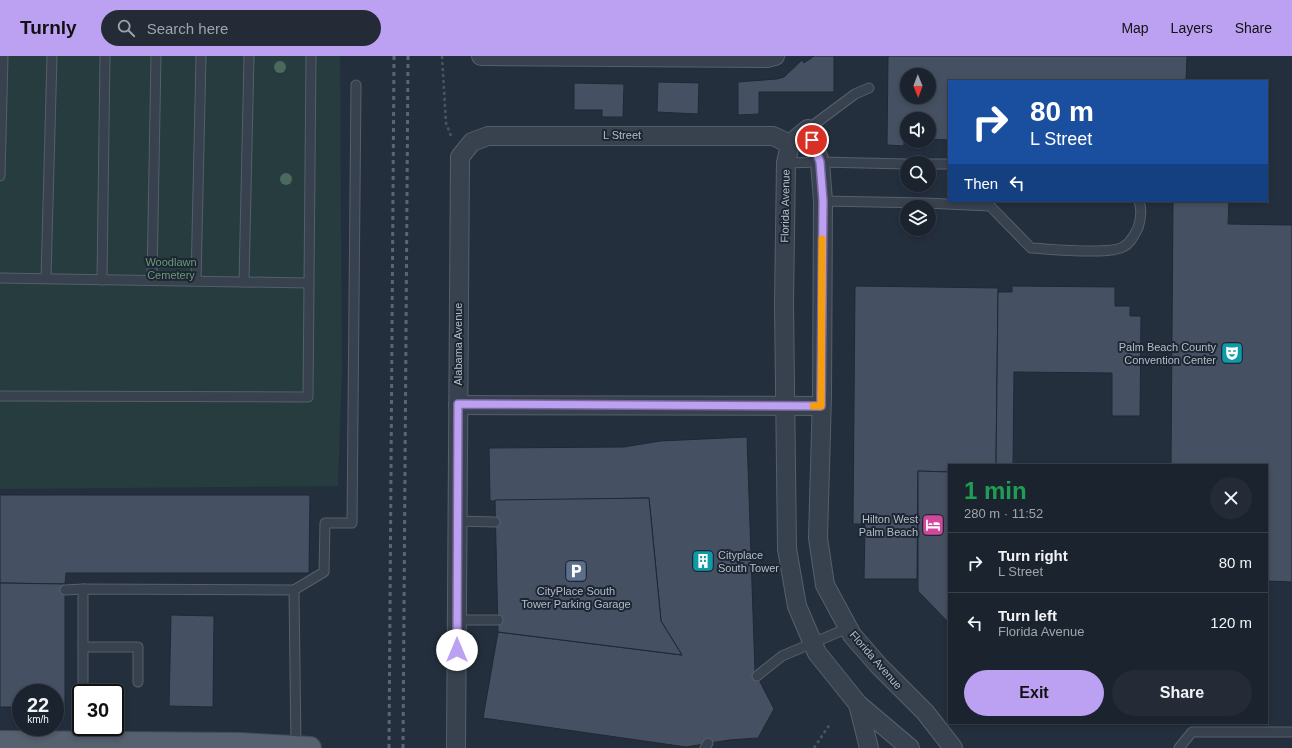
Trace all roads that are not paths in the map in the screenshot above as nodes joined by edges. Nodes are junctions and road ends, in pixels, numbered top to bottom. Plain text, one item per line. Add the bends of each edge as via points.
1 (3, 56) edge
2 (52, 56) edge
3 (105, 56) edge
4 (156, 56) edge
5 (201, 56) edge
6 (249, 56) edge
7 (311, 56) edge
8 (482, 56) edge
9 (775, 56) edge
10 (632, 57) edge
11 (356, 85) dead end
12 (869, 88) dead end
13 (808, 129) junction
14 (790, 144) junction
15 (460, 157) joint
16 (820, 162) junction
17 (786, 163) junction
18 (900, 164) edge
19 (936, 164) edge
20 (948, 164) edge
21 (0, 176) edge
22 (823, 201) junction
23 (996, 202) edge
24 (1139, 202) edge
25 (990, 206) junction
26 (0, 278) edge
27 (46, 278) junction
28 (102, 280) junction
29 (152, 280) junction
30 (196, 281) junction
31 (244, 282) junction
32 (308, 283) junction
33 (0, 396) edge
34 (458, 404) junction
35 (786, 405) junction
36 (821, 406) junction
37 (457, 521) junction
38 (495, 522) dead end
39 (83, 589) junction
40 (65, 590) dead end
41 (294, 590) junction
42 (457, 620) junction
43 (498, 620) dead end
44 (848, 628) junction
45 (813, 644) junction
46 (83, 647) junction
47 (757, 676) dead end
48 (138, 682) dead end
49 (83, 684) edge
50 (858, 704) junction
51 (1292, 732) edge
52 (74, 740) edge
53 (0, 742) edge
54 (274, 747) edge
55 (303, 748) edge
56 (456, 748) edge
57 (869, 748) edge
58 (910, 748) edge
59 (953, 748) edge
60 (1179, 748) edge

1 - 21 lane
2 - 27 lane
3 - 28 lane
4 - 29 lane
5 - 30 lane
6 - 31 lane
7 - 32 lane
8 - 10 street
9 - 10 street
11 - 41 lane via 352,523 324,523 324,572
12 - 13 lane via 855,94
13 - 14 street
13 - 16 street, Florida Avenue
14 - 15 street, L Street via 773,136 488,136 472,142
14 - 17 street, Florida Avenue
15 - 34 street, Alabama Avenue
16 - 17 lane
16 - 18 lane
16 - 22 street, Florida Avenue
17 - 35 street, Florida Avenue
19 - 20 lane
22 - 25 lane
22 - 36 street, Florida Avenue
23 - 25 lane
24 - 25 lane via 1140,223 1133,238 1123,247 1107,251 1031,248
26 - 27 lane
27 - 28 lane
28 - 29 lane
29 - 30 lane
30 - 31 lane
31 - 32 lane
32 - 33 lane via 308,397
34 - 35 street
34 - 37 street, Alabama Avenue
35 - 36 street
35 - 45 street, Florida Avenue via 787,548 797,606
36 - 44 street, Florida Avenue via 818,538 825,585
37 - 38 lane
37 - 42 street, Alabama Avenue
39 - 40 lane
39 - 41 lane
39 - 46 lane
41 - 55 lane
42 - 43 lane
42 - 56 street, Alabama Avenue
44 - 45 lane
44 - 59 street, Florida Avenue
45 - 47 lane via 782,656
45 - 50 street, Florida Avenue via 817,653
46 - 48 lane via 138,647
46 - 49 lane
50 - 57 street
50 - 58 street, Florida Avenue
51 - 60 lane via 1192,732
52 - 53 main road
52 - 54 main road
54 - 55 main road

